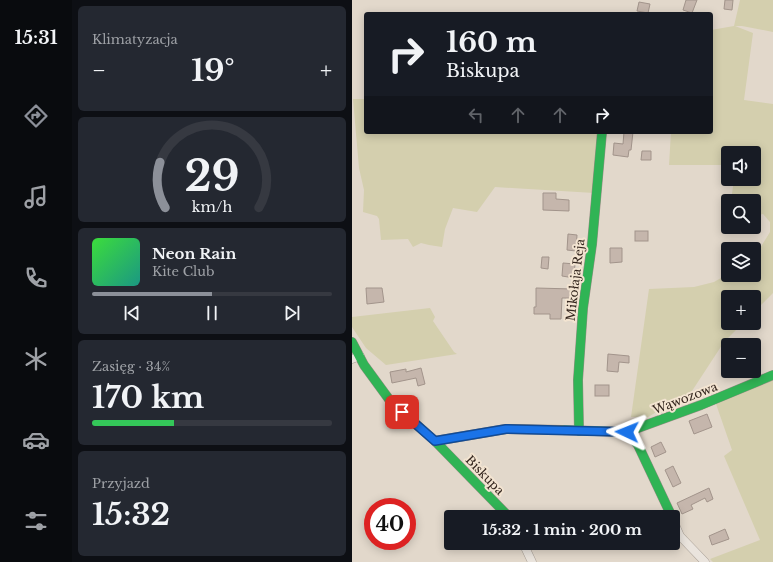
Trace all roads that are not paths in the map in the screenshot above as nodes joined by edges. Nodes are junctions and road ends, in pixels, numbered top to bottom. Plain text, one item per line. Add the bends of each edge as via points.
1 (602, 134) edge
2 (352, 342) edge
3 (356, 357) edge
4 (773, 375) edge
5 (579, 431) junction
6 (627, 432) junction
7 (435, 441) junction
8 (502, 510) edge
9 (669, 510) edge
10 (680, 536) edge
11 (526, 550) edge
12 (532, 562) edge
13 (705, 562) edge

1 - 5 street, Mikołaja Reja via 592,244 583,308 578,380
2 - 3 street, Biskupa
3 - 7 street, Biskupa via 391,402
4 - 6 street, Wąwozowa
5 - 6 street
5 - 7 street via 506,429
6 - 9 street via 638,445
7 - 8 street, Biskupa
10 - 13 street
11 - 12 street

